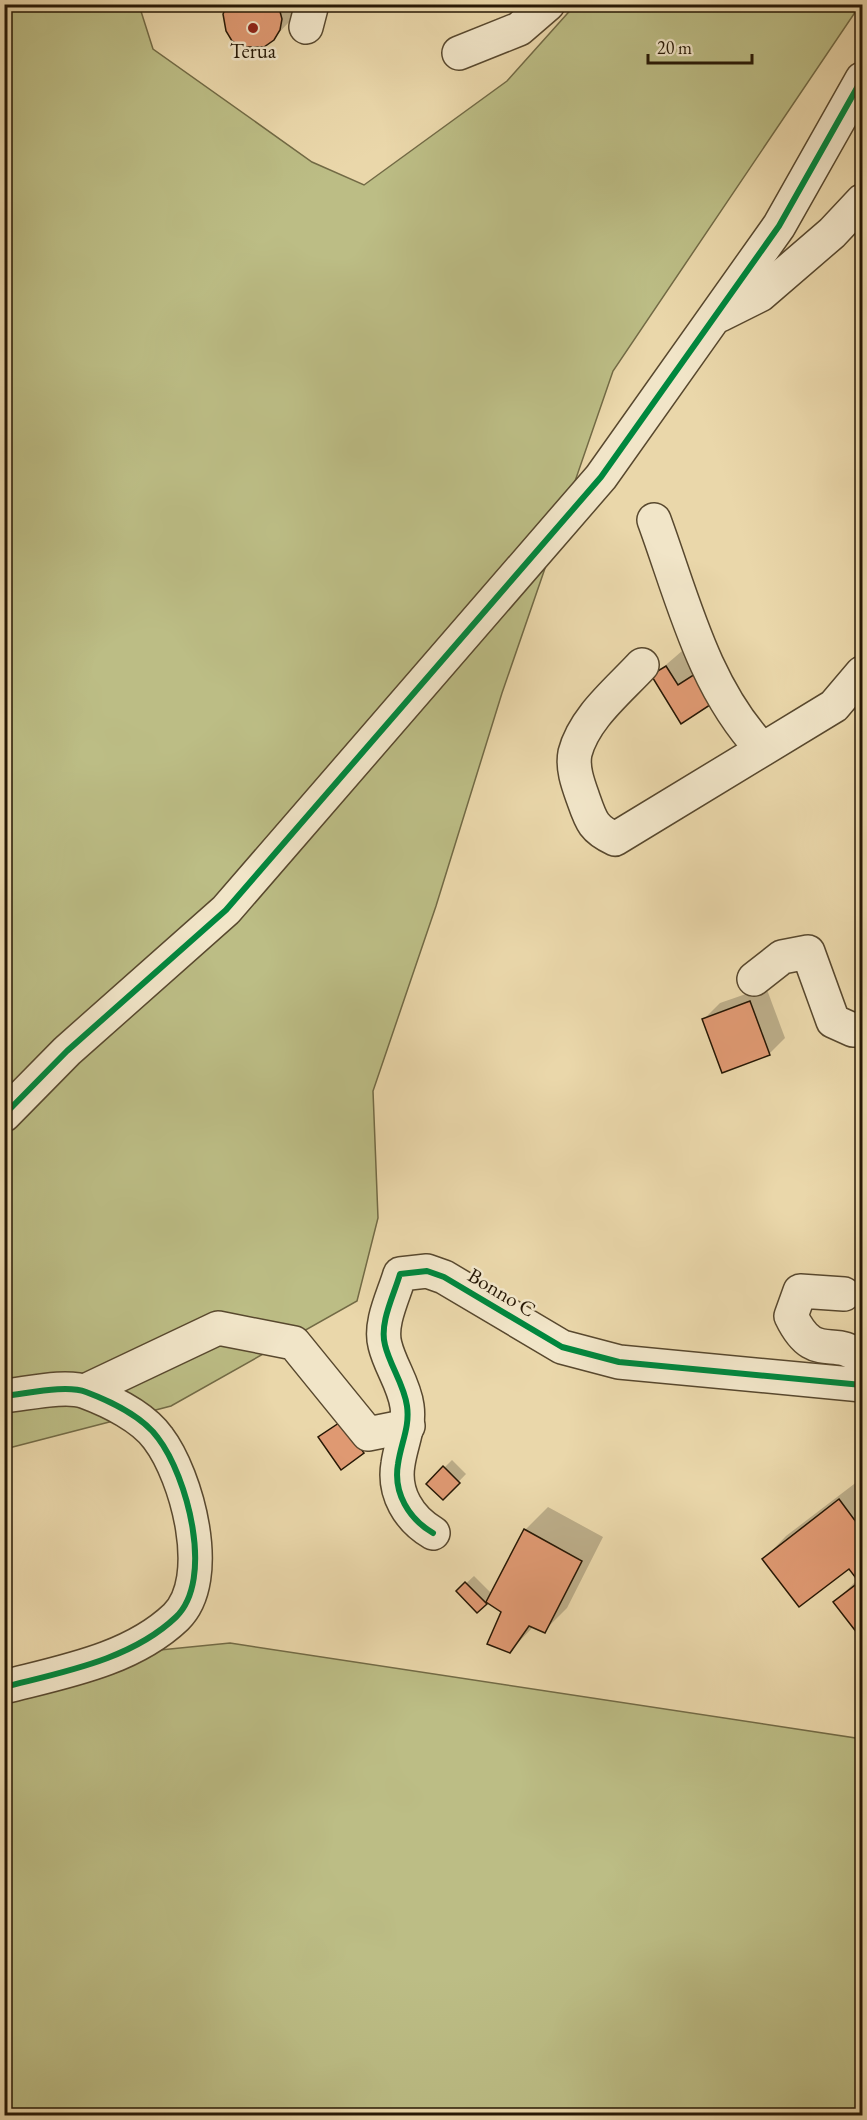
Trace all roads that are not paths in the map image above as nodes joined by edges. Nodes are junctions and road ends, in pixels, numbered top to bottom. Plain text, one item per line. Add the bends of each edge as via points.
1 (548, 4) edge
2 (459, 53) dead end
3 (862, 80) edge
4 (862, 201) edge
5 (718, 316) junction
6 (654, 520) dead end
7 (642, 665) dead end
8 (862, 673) edge
9 (762, 749) junction
10 (754, 979) dead end
11 (862, 1029) edge
12 (4, 1115) edge
13 (844, 1294) dead end
14 (862, 1359) edge
15 (862, 1385) edge
16 (85, 1391) junction
17 (4, 1396) edge
18 (408, 1426) junction
19 (433, 1533) dead end
20 (4, 1687) edge

1 - 2 street via 519,29
3 - 5 street via 779,226
4 - 5 street via 760,295
5 - 12 street via 601,477 226,910 67,1051
6 - 9 street via 715,686
7 - 9 street via 588,724 575,754 576,779 598,831 615,839
8 - 9 street via 834,706
10 - 11 street via 782,957 808,952 833,1021 854,1030
13 - 14 street via 800,1291 791,1316 800,1334 816,1346 842,1348
15 - 18 street, Bonno C via 620,1362 570,1349 428,1271 400,1274 383,1327 384,1345 407,1404
16 - 17 street
16 - 18 street via 218,1328 294,1343 368,1434
16 - 20 street via 126,1411 157,1436 170,1455 182,1483 190,1519 194,1561 189,1598 177,1616 155,1634 120,1654
18 - 19 street, Bonno C via 398,1464 401,1498 417,1524

